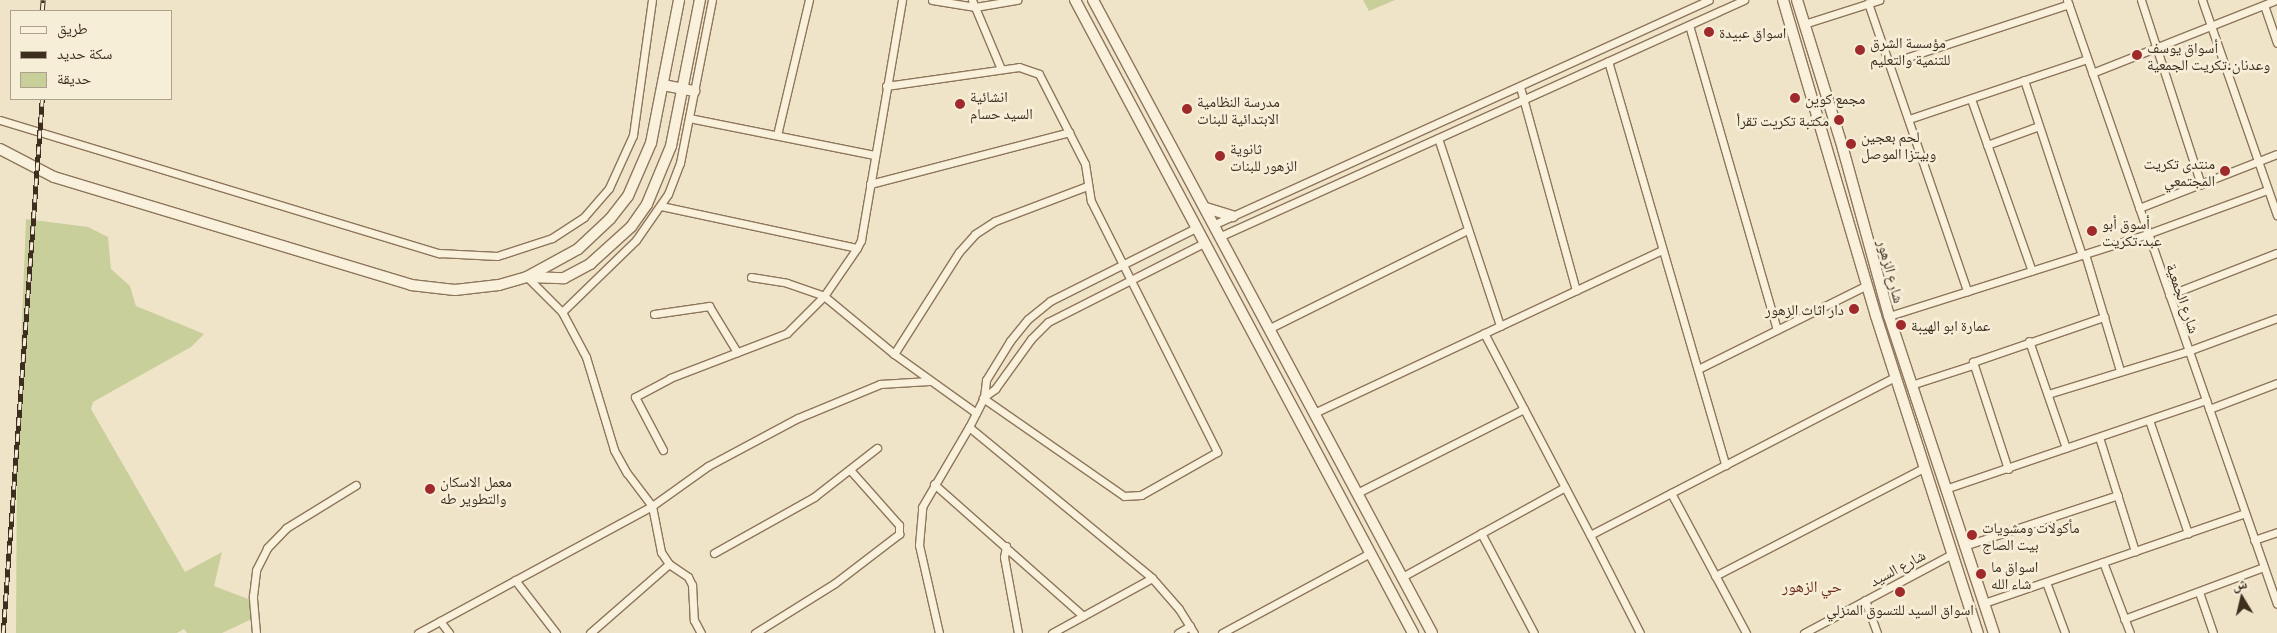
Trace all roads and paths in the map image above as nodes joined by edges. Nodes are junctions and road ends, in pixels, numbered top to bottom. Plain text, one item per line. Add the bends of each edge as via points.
1 (652, 0) edge
2 (679, 0) edge
3 (700, 0) edge
4 (712, 0) edge
5 (809, 0) edge
6 (902, 0) edge
7 (932, 0) edge
8 (1018, 0) edge
9 (1075, 0) edge
10 (1093, 0) edge
11 (1709, 0) edge
12 (1744, 0) edge
13 (1783, 0) edge
14 (1797, 0) edge
15 (1879, 0) edge
16 (2141, 0) edge
17 (2202, 0) edge
18 (2273, 0) edge
19 (2068, 2) edge
20 (1868, 3) junction
21 (974, 4) edge
22 (2264, 5) junction
23 (1804, 24) junction
24 (1689, 25) junction
25 (2212, 26) junction
26 (2277, 42) edge
27 (2156, 48) junction
28 (2088, 59) junction
29 (1608, 62) junction
30 (1890, 63) junction
31 (1001, 69) junction
32 (2092, 73) junction
33 (2024, 80) junction
34 (663, 85) junction
35 (886, 86) junction
36 (1520, 87) junction
37 (683, 89) junction
38 (694, 91) junction
39 (1971, 98) junction
40 (1524, 100) junction
41 (1151, 108) junction
42 (1138, 115) junction
43 (689, 118) junction
44 (1909, 119) junction
45 (0, 120) edge
46 (2039, 126) junction
47 (1069, 132) junction
48 (777, 135) junction
49 (1438, 138) junction
50 (1987, 145) junction
51 (0, 149) edge
52 (1843, 149) junction
53 (1828, 153) junction
54 (2277, 154) edge
55 (874, 156) junction
56 (2257, 162) junction
57 (870, 184) junction
58 (1087, 186) junction
59 (2200, 186) junction
60 (2267, 190) junction
61 (661, 206) junction
62 (1206, 208) junction
63 (2139, 208) junction
64 (2277, 215) edge
65 (1233, 216) junction
66 (1215, 224) junction
67 (1196, 228) junction
68 (1467, 230) junction
69 (2148, 234) junction
70 (1221, 236) junction
71 (1204, 243) junction
72 (857, 248) junction
73 (1662, 250) junction
74 (2277, 253) edge
75 (2083, 255) junction
76 (1122, 265) junction
77 (2032, 270) junction
78 (527, 277) junction
79 (751, 277) dead end
80 (1129, 280) junction
81 (1867, 285) junction
82 (1576, 290) junction
83 (1967, 292) junction
84 (2169, 295) junction
85 (824, 296) junction
86 (562, 312) junction
87 (654, 314) dead end
88 (1889, 316) junction
89 (2104, 317) junction
90 (2277, 318) edge
91 (1500, 326) junction
92 (1270, 328) junction
93 (1777, 330) junction
94 (1484, 334) junction
95 (2029, 341) junction
96 (2188, 351) junction
97 (738, 352) junction
98 (894, 354) junction
99 (1973, 365) junction
100 (1698, 369) junction
101 (2120, 371) junction
102 (1895, 377) junction
103 (929, 380) junction
104 (2277, 383) edge
105 (1911, 384) junction
106 (2048, 394) junction
107 (983, 398) junction
108 (2206, 400) junction
109 (1524, 409) junction
110 (2209, 409) junction
111 (976, 413) junction
112 (1314, 413) junction
113 (2149, 420) junction
114 (969, 427) junction
115 (2099, 437) junction
116 (877, 448) dead end
117 (2066, 448) junction
118 (663, 450) dead end
119 (1725, 465) junction
120 (1923, 468) junction
121 (2008, 469) junction
122 (851, 471) junction
123 (934, 484) junction
124 (356, 485) dead end
125 (1565, 488) junction
126 (1945, 489) junction
127 (1671, 493) junction
128 (1358, 494) junction
129 (2118, 495) junction
130 (652, 506) junction
131 (2245, 513) junction
132 (2277, 532) edge
133 (1481, 533) junction
134 (2188, 533) junction
135 (1590, 536) junction
136 (2254, 540) junction
137 (1006, 546) junction
138 (1964, 546) junction
139 (2135, 551) junction
140 (714, 553) dead end
141 (1370, 553) junction
142 (1950, 555) junction
143 (2102, 562) junction
144 (669, 564) junction
145 (2264, 567) junction
146 (1716, 576) junction
147 (1402, 577) junction
148 (1152, 578) junction
149 (515, 580) junction
150 (2046, 582) junction
151 (2199, 592) junction
152 (2275, 592) edge
153 (1865, 600) junction
154 (1984, 603) junction
155 (2277, 604) edge
156 (1419, 608) junction
157 (1083, 616) junction
158 (1404, 616) junction
159 (2124, 619) junction
160 (440, 621) junction
161 (1192, 630) edge
162 (593, 632) edge
163 (256, 633) edge
164 (418, 633) edge
165 (449, 633) edge
166 (556, 633) edge
167 (701, 633) edge
168 (755, 633) edge
169 (939, 633) edge
170 (1018, 633) edge
171 (1052, 633) edge
172 (1178, 633) edge
173 (1222, 633) edge
174 (1413, 633) edge
175 (1432, 633) edge
176 (1534, 633) edge
177 (1640, 633) edge
178 (1746, 633) edge
179 (1804, 633) edge
180 (1876, 633) edge
181 (1978, 633) edge
182 (1994, 633) edge
183 (2065, 633) edge
184 (2130, 633) edge
185 (2213, 633) edge

1 - 45 street via 638,110 633,135 619,171 597,203 568,228 534,246 497,256 439,253
2 - 34 main road
3 - 37 main road
4 - 38 street
5 - 48 street
6 - 35 street
7 - 21 street
8 - 21 street
9 - 42 main road
10 - 41 main road
11 - 36 street
12 - 24 street
13 - 53 main road, شارع الزهور
14 - 23 main road, شارع الزهور
15 - 20 street
16 - 27 street
17 - 25 street
18 - 22 street
19 - 28 street, شارع الجمعية
19 - 30 street
20 - 23 street
20 - 30 street
21 - 31 street
22 - 25 street
22 - 26 street
23 - 52 main road, شارع الزهور
24 - 29 street
24 - 93 street
25 - 27 street
25 - 56 street
27 - 32 street
27 - 59 street
28 - 32 street, شارع الجمعية
28 - 33 street
29 - 40 street
29 - 73 street
30 - 44 street
31 - 35 street
31 - 47 street via 1025,67 1039,74
32 - 63 street, شارع الجمعية
33 - 39 street
33 - 46 street
34 - 37 main road
34 - 78 main road via 647,157 619,208 578,249
35 - 55 street
36 - 40 street
36 - 65 street
37 - 38 main road
37 - 78 main road via 671,146 659,179 631,227 615,244 572,275 546,280
38 - 43 street
39 - 44 street
39 - 50 street
40 - 49 street
40 - 82 street
41 - 42 main road
41 - 62 main road
42 - 67 main road
43 - 48 street
43 - 61 street via 680,163
44 - 83 street
46 - 50 street
46 - 75 street
47 - 57 street
47 - 58 street via 1087,168
48 - 55 street
49 - 68 street
49 - 70 street
50 - 77 street
51 - 78 main road via 54,176 411,285 470,290
52 - 53 main road
52 - 88 main road, شارع الزهور
53 - 81 main road, شارع الزهور
54 - 56 street
55 - 57 street
56 - 59 street
56 - 60 street
57 - 72 street
58 - 76 street
58 - 98 street via 995,221 975,234 959,252
59 - 63 street
60 - 64 street
60 - 69 street
61 - 72 street
61 - 86 street via 636,240
62 - 65 main road
62 - 66 main road
63 - 69 street, شارع الجمعية
65 - 66 street
66 - 70 main road
67 - 71 main road
67 - 76 street
68 - 91 street
68 - 92 street
69 - 75 street
69 - 84 street, شارع الجمعية
70 - 92 main road
71 - 80 street
71 - 141 main road
72 - 85 street
73 - 82 street
73 - 100 street
74 - 84 street
75 - 77 street
75 - 89 street
76 - 80 street
76 - 107 street via 1050,302 1028,319 986,380
77 - 83 street
78 - 86 street
79 - 85 street via 787,283
80 - 107 street via 1048,322 1031,339 995,389
80 - 107 street via 1216,447 1215,454 1141,495 1124,496
81 - 93 street
81 - 102 main road, شارع الزهور
82 - 91 street
83 - 88 street
84 - 96 street, شارع الجمعية
85 - 97 street via 787,333
85 - 98 street
86 - 130 street via 589,363 620,462
87 - 97 street via 709,306
88 - 105 main road, شارع الزهور
89 - 95 street
89 - 101 street
90 - 96 street
91 - 94 street
92 - 112 main road
93 - 100 street
94 - 109 street
94 - 112 street
95 - 99 street via 1975,360
95 - 106 street
96 - 101 street
96 - 108 street, شارع الجمعية
97 - 118 street via 670,378 635,396
98 - 103 street
99 - 105 street
99 - 121 street
100 - 119 street
101 - 106 street
102 - 119 street
102 - 120 main road, شارع الزهور
103 - 111 street
103 - 130 street via 880,384 798,418 708,466
104 - 110 street
105 - 126 main road, شارع الزهور
106 - 117 street
107 - 111 street
108 - 110 street, شارع الجمعية
108 - 113 street
109 - 125 street
109 - 128 street
110 - 131 street, شارع الجمعية
111 - 114 street
112 - 128 main road
113 - 115 street
113 - 134 street
114 - 123 street
114 - 148 street
115 - 117 street
115 - 129 street
116 - 122 street
117 - 121 street
119 - 127 street
120 - 142 main road, شارع الزهور
120 - 146 street
121 - 126 street
122 - 140 street via 814,497
122 - 168 street via 899,525 899,534 835,584
123 - 137 street
123 - 169 street via 922,507 918,532 925,578
124 - 163 street via 286,528 267,548 256,570 253,596
125 - 133 street
125 - 135 street
126 - 138 main road, شارع الزهور
127 - 135 street
127 - 146 street
128 - 147 main road
129 - 138 street
129 - 139 street
130 - 144 street via 659,546
130 - 149 street
131 - 134 street
131 - 136 street, شارع الجمعية
132 - 136 street
133 - 147 street
133 - 176 street
134 - 139 street
135 - 177 street
136 - 145 street, شارع الجمعية
137 - 157 street
137 - 170 street via 1004,557
138 - 154 main road, شارع الزهور
139 - 143 street
141 - 158 main road
141 - 173 street
142 - 153 street, شارع السيد
142 - 181 main road, شارع الزهور
143 - 150 street
143 - 159 street
144 - 162 street
144 - 167 street via 688,577 692,585 694,620
145 - 151 street
145 - 152 street, شارع الجمعية
146 - 178 street
147 - 156 main road
148 - 157 street
148 - 161 street
149 - 160 street
149 - 166 street
150 - 154 street
150 - 183 street
151 - 159 street
151 - 185 street
152 - 155 street, شارع الجمعية
153 - 179 street, شارع السيد
153 - 180 street
154 - 182 main road, شارع الزهور
156 - 158 main road via 1414,615
156 - 175 main road
157 - 171 street
158 - 174 main road
159 - 184 street
160 - 164 street
160 - 165 street
161 - 172 street

